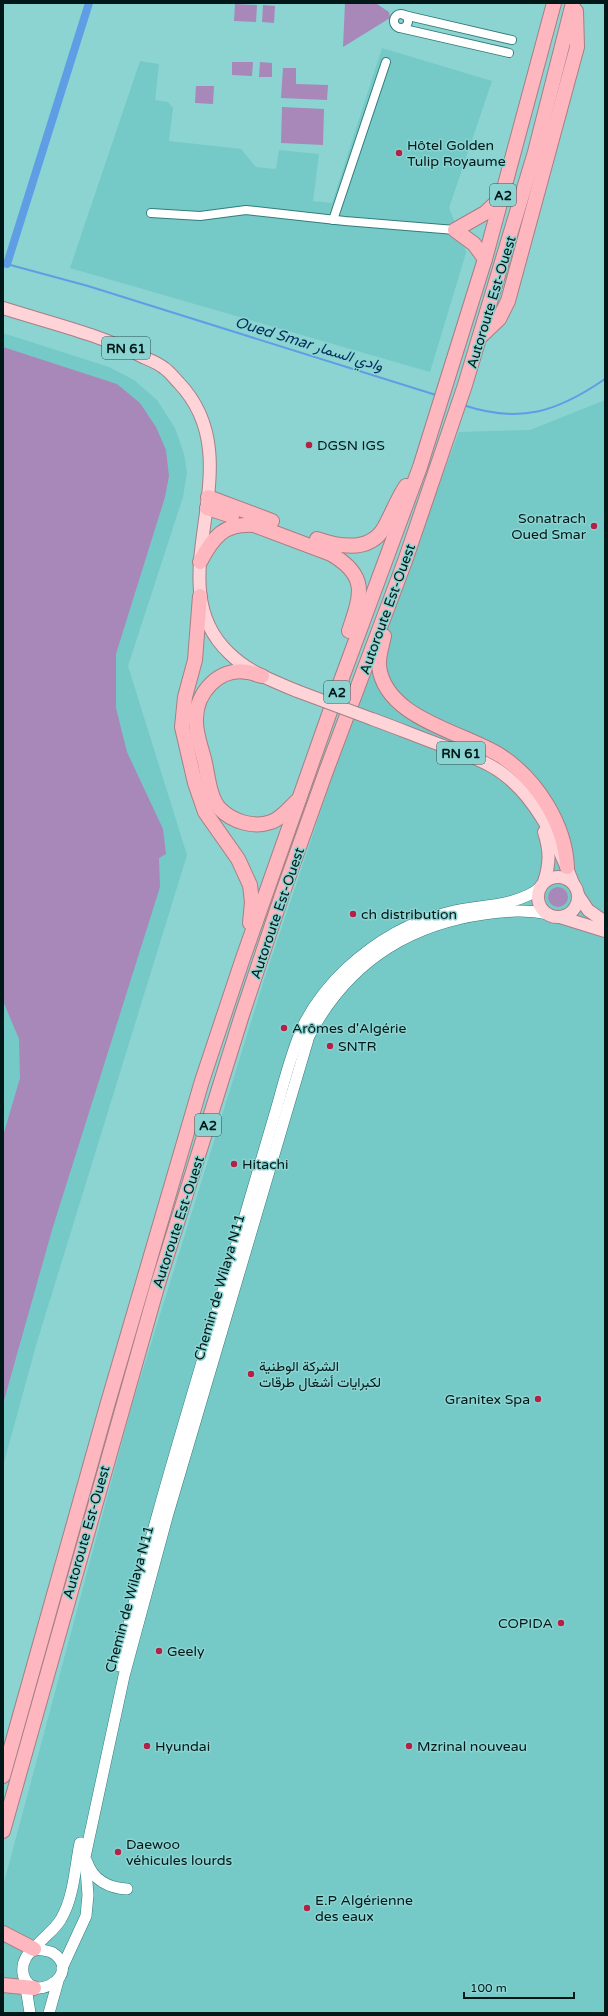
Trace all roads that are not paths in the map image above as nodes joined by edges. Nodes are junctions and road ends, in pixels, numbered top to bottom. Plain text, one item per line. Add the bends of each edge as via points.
1 (554, 3) edge
2 (574, 3) edge
3 (512, 40) dead end
4 (509, 53) dead end
5 (386, 62) dead end
6 (503, 196) junction
7 (151, 213) dead end
8 (333, 220) junction
9 (455, 230) junction
10 (485, 259) junction
11 (3, 308) edge
12 (420, 466) junction
13 (208, 503) junction
14 (254, 524) junction
15 (405, 561) junction
16 (200, 562) junction
17 (200, 596) junction
18 (262, 676) junction
19 (339, 686) junction
20 (300, 799) junction
21 (536, 810) junction
22 (567, 867) junction
23 (573, 883) junction
24 (543, 885) junction
25 (578, 895) junction
26 (554, 915) junction
27 (605, 922) edge
28 (605, 931) edge
29 (242, 961) junction
30 (3, 1776) edge
31 (3, 1831) edge
32 (80, 1858) junction
33 (127, 1889) dead end
34 (3, 1933) edge
35 (34, 1949) junction
36 (62, 1968) junction
37 (58, 1981) junction
38 (3, 1985) edge
39 (28, 1985) junction
40 (30, 2013) edge
41 (49, 2013) edge

1 - 6 highway, Autoroute Est-Ouest / A2
2 - 15 highway, Autoroute Est-Ouest / A2 via 535,152 480,337
3 - 4 street via 404,15 397,16 395,20 395,24 400,28
5 - 8 street
6 - 9 highway via 485,213
6 - 10 highway, Autoroute Est-Ouest / A2
7 - 8 street via 200,216 246,210
8 - 9 street
9 - 10 highway via 474,244
10 - 12 highway, Autoroute Est-Ouest / A2
11 - 13 main road, RN 61 via 120,345 164,368 190,395 204,421 210,453
12 - 13 highway via 401,493 380,533 367,543 359,545 332,544
12 - 19 highway, Autoroute Est-Ouest / A2
13 - 14 highway
13 - 16 main road, RN 61
14 - 16 highway via 236,525 220,533
14 - 19 highway via 331,554 342,560 357,579 360,589 359,602 344,649
15 - 22 highway via 381,646 379,666 386,685 398,702 414,714 500,756 520,771 546,803 557,826 566,854
15 - 31 highway, Autoroute Est-Ouest / A2 via 325,774 242,1015 152,1302
16 - 17 main road, RN 61
17 - 18 main road, RN 61 via 206,621 219,642 229,653
17 - 29 highway via 195,660 185,697 182,728 205,812 238,859 250,885 252,902
18 - 20 highway via 246,671 229,673 213,680 201,695 196,720 212,792 220,809 240,822 257,825 272,822
18 - 21 main road, RN 61, bridge via 491,766 508,778
19 - 20 highway, Autoroute Est-Ouest / A2
20 - 29 highway, Autoroute Est-Ouest / A2
21 - 22 main road, RN 61 via 551,832
21 - 24 main road, RN 61 via 550,854
22 - 23 main road, RN 61
23 - 24 main road via 556,877
23 - 25 main road
24 - 26 main road via 538,899 543,910
24 - 32 main road via 521,899 447,912 407,927 382,941 359,958 323,994 312,1008 302,1029 157,1517 132,1610
25 - 26 main road via 571,912
25 - 27 main road via 588,910
26 - 28 main road
26 - 32 main road, Chemin de Wilaya N11 via 533,910 517,910 463,917 411,935 376,956 351,978 330,999 309,1036 166,1517
29 - 30 highway, Autoroute Est-Ouest / A2 via 202,1081 139,1292
32 - 33 main road via 100,1880 117,1888
32 - 35 main road via 68,1905 60,1920
32 - 36 main road via 88,1894 86,1916
34 - 35 highway
35 - 36 main road via 52,1952
35 - 39 main road via 24,1960
36 - 37 main road
37 - 39 main road via 49,1987
37 - 41 main road
38 - 39 highway
39 - 40 main road

